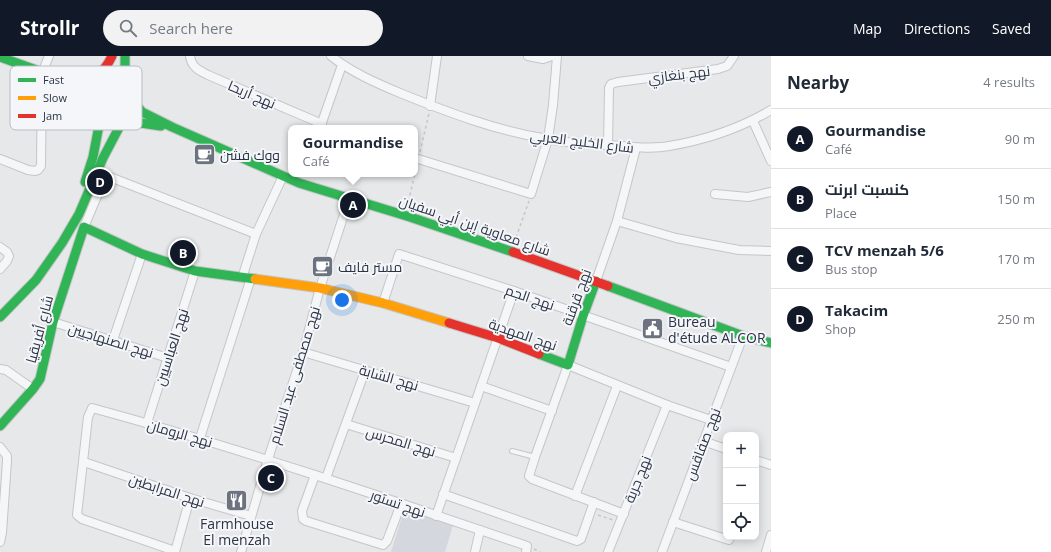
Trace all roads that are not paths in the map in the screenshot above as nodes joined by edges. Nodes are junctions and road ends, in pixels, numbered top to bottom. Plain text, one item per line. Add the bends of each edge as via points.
1 (49, 56) edge
2 (114, 56) edge
3 (125, 56) edge
4 (190, 56) edge
5 (331, 56) edge
6 (437, 56) edge
7 (528, 56) edge
8 (552, 56) edge
9 (557, 56) edge
10 (734, 56) edge
11 (0, 57) edge
12 (342, 65) junction
13 (24, 66) edge
14 (45, 66) edge
15 (108, 66) edge
16 (112, 66) edge
17 (124, 66) edge
18 (430, 106) junction
19 (771, 110) edge
20 (142, 112) edge
21 (753, 121) junction
22 (142, 123) edge
23 (317, 125) edge
24 (322, 125) edge
25 (172, 128) junction
26 (41, 130) edge
27 (97, 130) edge
28 (119, 130) edge
29 (548, 139) junction
30 (608, 145) junction
31 (636, 148) junction
32 (0, 159) edge
33 (418, 160) edge
34 (771, 161) edge
35 (283, 176) junction
36 (302, 177) edge
37 (299, 183) junction
38 (771, 192) edge
39 (715, 194) dead end
40 (349, 199) junction
41 (617, 221) junction
42 (84, 227) junction
43 (256, 234) junction
44 (4, 250) edge
45 (771, 251) edge
46 (142, 254) junction
47 (0, 269) edge
48 (195, 271) junction
49 (246, 278) junction
50 (596, 281) junction
51 (320, 288) junction
52 (514, 291) junction
53 (383, 303) junction
54 (0, 308) edge
55 (583, 316) junction
56 (0, 317) edge
57 (53, 322) junction
58 (743, 336) junction
59 (498, 338) junction
60 (114, 340) junction
61 (771, 343) edge
62 (303, 352) junction
63 (168, 358) junction
64 (568, 365) junction
65 (731, 367) junction
66 (0, 369) edge
67 (365, 371) junction
68 (481, 386) junction
69 (617, 386) junction
70 (33, 389) junction
71 (475, 403) junction
72 (666, 405) junction
73 (552, 412) junction
74 (711, 420) junction
75 (147, 423) junction
76 (346, 424) junction
77 (0, 426) edge
78 (200, 438) junction
79 (703, 441) junction
80 (0, 447) edge
81 (723, 448) edge
82 (512, 451) dead end
83 (535, 457) junction
84 (456, 458) junction
85 (268, 459) junction
86 (759, 461) edge
87 (84, 462) junction
88 (771, 465) edge
89 (314, 475) junction
90 (326, 478) junction
91 (443, 494) junction
92 (575, 496) junction
93 (190, 498) junction
94 (594, 502) junction
95 (401, 504) junction
96 (624, 514) junction
97 (251, 516) junction
98 (436, 516) junction
99 (673, 522) junction
100 (480, 530) junction
101 (1, 532) edge
102 (771, 535) edge
103 (723, 538) edge
104 (0, 542) edge
105 (526, 549) edge
106 (175, 552) edge
107 (241, 552) edge
108 (475, 552) edge
109 (608, 552) edge
110 (662, 552) edge
111 (766, 552) edge

1 - 14 street
2 - 15 main road
2 - 16 main road
3 - 17 main road
4 - 23 street, نهج أريحا via 193,65 208,75
5 - 12 street, شارع الخليج العربي
6 - 18 street
7 - 8 street via 543,59
9 - 29 street
10 - 30 street, نهج بنغازي via 728,66 718,70 611,84
11 - 13 main road
12 - 18 street, شارع الخليج العربي
12 - 24 street
18 - 29 street, شارع الخليج العربي via 483,123
19 - 21 street, شارع الخليج العربي
20 - 25 main road, شارع معاوية إبن أبي سفيان
21 - 31 street, شارع الخليج العربي via 699,140 668,146
21 - 34 street
22 - 25 main road, شارع معاوية إبن أبي سفيان
25 - 35 main road, شارع معاوية إبن أبي سفيان
26 - 32 street via 40,168 32,171
27 - 54 main road via 87,177 70,216 34,270
28 - 56 main road via 103,158 79,214 62,243 36,280
29 - 30 street, شارع الخليج العربي
29 - 33 street via 531,194
30 - 31 street, شارع الخليج العربي
31 - 41 street, نهج قرقنة
35 - 37 main road, شارع معاوية إبن أبي سفيان
35 - 43 street
36 - 37 street
37 - 40 main road, شارع معاوية إبن أبي سفيان
38 - 39 street via 748,197
40 - 50 main road, شارع معاوية إبن أبي سفيان via 405,215
40 - 51 street, نهج مصطفى عبد السلام
41 - 45 street via 676,238 739,250
41 - 50 street, نهج قرقنة
42 - 43 street via 104,180 110,176
42 - 46 main road, نهج المهدية
42 - 57 main road, شارع أفريقيا
43 - 49 street
44 - 47 street via 9,256
46 - 48 main road, نهج المهدية
46 - 60 street
48 - 49 main road, نهج المهدية
48 - 63 street, نهج العباسيين
49 - 51 main road, نهج المهدية
49 - 78 street
50 - 55 main road, نهج قرقنة
50 - 58 main road, شارع معاوية إبن أبي سفيان
51 - 53 main road, نهج المهدية
51 - 62 street, نهج مصطفى عبد السلام
52 - 53 street, نهج الجم via 399,254
52 - 55 street, نهج الجم
52 - 59 street
53 - 59 main road, نهج المهدية
55 - 64 main road, نهج قرقنة
55 - 65 street, نهج الجم
57 - 60 street, نهج الصنهاجيين
57 - 70 main road, شارع أفريقيا via 41,375
58 - 61 main road, شارع معاوية إبن أبي سفيان
58 - 65 street, نهج صفاقس
59 - 64 main road, نهج المهدية
59 - 68 street
60 - 63 street, نهج الصنهاجيين
62 - 67 street, نهج الشابة
62 - 85 street, نهج مصطفى عبد السلام
63 - 75 street, نهج العباسيين
64 - 69 street, نهج المهدية
64 - 73 street, نهج قرقنة
65 - 74 street, نهج صفاقس
66 - 70 street via 6,370
67 - 71 street, نهج الشابة
67 - 76 street
68 - 71 street
68 - 73 street
69 - 72 street, نهج المهدية
69 - 92 street
70 - 77 main road, شارع أفريقيا
71 - 84 street
72 - 74 street, نهج المهدية
72 - 96 street, نهج جربة
73 - 83 street, نهج قرقنة
74 - 79 street, نهج صفاقس
75 - 78 street, نهج الرومان
75 - 87 street, نهج الرومان via 92,408 88,417
76 - 84 street, نهج المحرس
76 - 90 street
78 - 85 street, نهج الرومان
79 - 81 street
79 - 99 street, نهج صفاقس
80 - 101 street via 7,456
82 - 83 lane
83 - 92 street, نهج قرقنة via 529,476 532,479
84 - 91 street
85 - 89 street, نهج تستور
85 - 97 street, نهج مصطفى عبد السلام
86 - 88 street
87 - 93 street, نهج المرابطين
87 - 106 street via 77,515
89 - 90 street, نهج تستور
89 - 95 street via 302,511 303,519 306,521 383,545 387,541
90 - 95 street, نهج تستور
91 - 94 street via 578,541 581,539
91 - 98 street
92 - 94 street
93 - 97 street, نهج المرابطين
93 - 106 street
94 - 96 street
95 - 98 street, نهج تستور
96 - 109 street, نهج جربة
97 - 107 street, نهج مصطفى عبد السلام
98 - 100 street, نهج تستور
99 - 103 street
99 - 110 street, نهج صفاقس
100 - 105 street, نهج تستور
100 - 108 street
101 - 104 street
102 - 111 street

